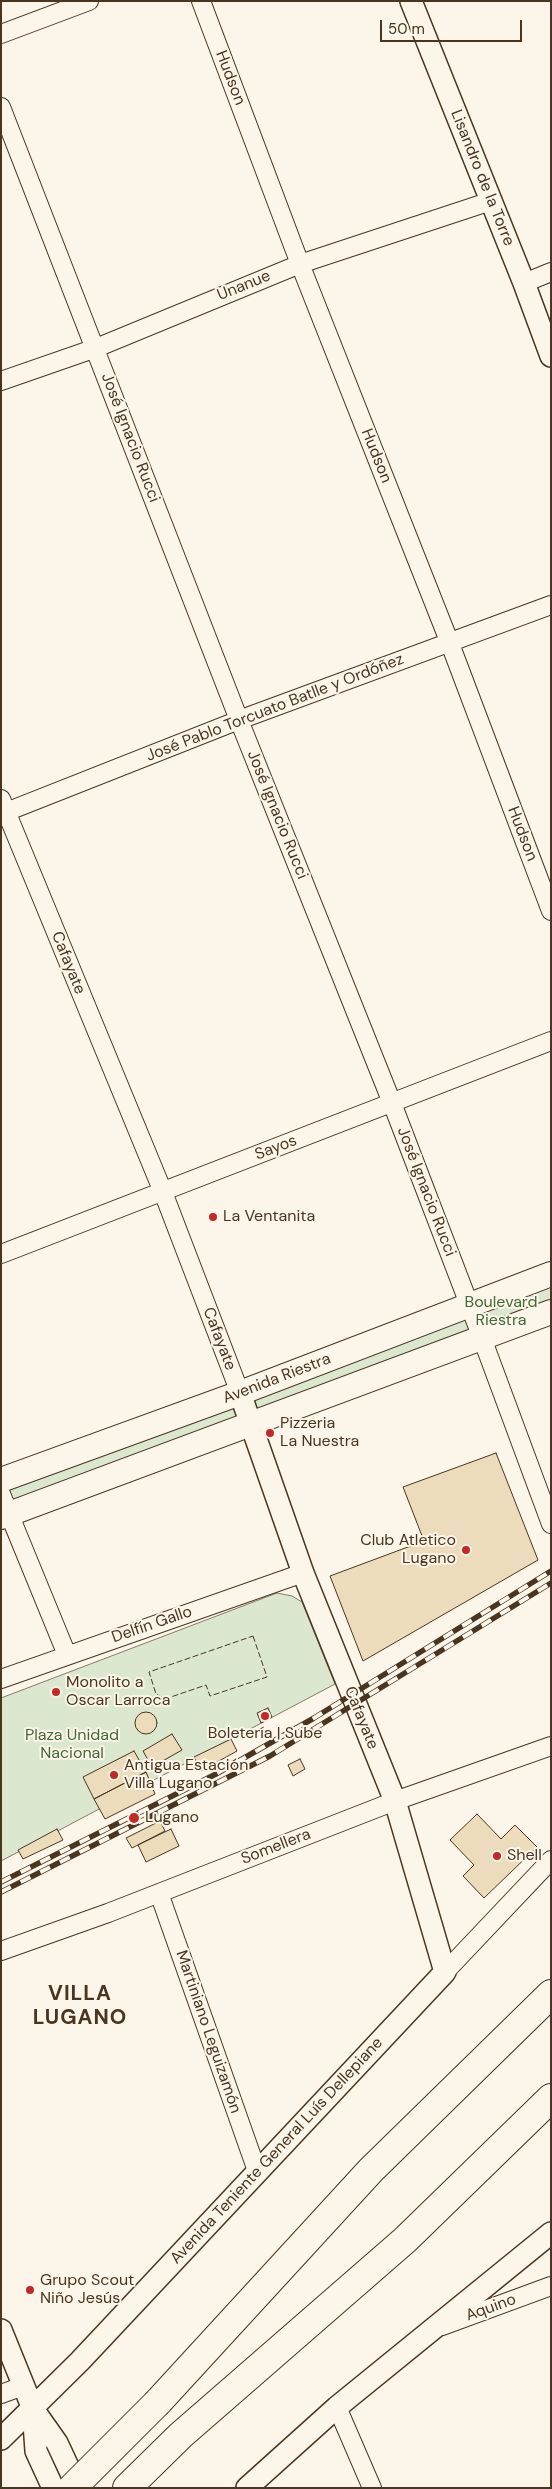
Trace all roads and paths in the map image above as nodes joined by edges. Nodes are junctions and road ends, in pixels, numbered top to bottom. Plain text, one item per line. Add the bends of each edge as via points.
1 (89, 1) edge
2 (201, 1) edge
3 (411, 1) edge
4 (1, 34) edge
5 (1, 107) edge
6 (491, 201) junction
7 (300, 264) junction
8 (551, 272) edge
9 (524, 283) junction
10 (96, 348) junction
11 (551, 356) edge
12 (1, 381) edge
13 (551, 605) edge
14 (449, 641) junction
15 (239, 720) junction
16 (3, 808) edge
17 (551, 911) edge
18 (551, 1041) edge
19 (392, 1103) junction
20 (162, 1192) junction
21 (1, 1254) edge
22 (551, 1274) edge
23 (470, 1305) junction
24 (551, 1312) edge
25 (482, 1338) junction
26 (240, 1393) junction
27 (251, 1424) junction
28 (1, 1480) edge
29 (4, 1508) edge
30 (551, 1524) edge
31 (303, 1573) junction
32 (67, 1655) junction
33 (1, 1679) edge
34 (551, 1746) edge
35 (395, 1800) junction
36 (551, 1860) edge
37 (159, 1893) junction
38 (1, 1951) edge
39 (445, 1972) junction
40 (551, 1994) edge
41 (551, 2098) edge
42 (257, 2171) junction
43 (551, 2233) edge
44 (551, 2286) edge
45 (1, 2330) edge
46 (432, 2330) junction
47 (23, 2386) junction
48 (1, 2394) edge
49 (337, 2407) junction
50 (33, 2409) junction
51 (1, 2439) edge
52 (53, 2488) edge
53 (72, 2488) edge
54 (78, 2488) edge
55 (126, 2488) edge
56 (246, 2488) edge
57 (372, 2488) edge

1 - 4 street
2 - 7 street, Hudson
3 - 6 street, Lisandro de la Torre
5 - 10 street, José Ignacio Rucci
6 - 7 street, Unanue
6 - 9 street, Lisandro de la Torre
7 - 10 street, Unanue
7 - 14 street, Hudson
8 - 9 street
9 - 11 street, Lisandro de la Torre
10 - 12 street, Unanue
10 - 15 street, José Ignacio Rucci
13 - 14 street, José Pablo Torcuato Batlle y Ordóñez
14 - 15 street, José Pablo Torcuato Batlle y Ordóñez
14 - 17 street, Hudson
15 - 16 street, José Pablo Torcuato Batlle y Ordóñez
15 - 19 street, José Ignacio Rucci
16 - 20 street, Cafayate
18 - 19 street, Sayos
19 - 20 street, Sayos
19 - 23 street, José Ignacio Rucci
20 - 21 street, Sayos
20 - 26 street, Cafayate
22 - 23 main road, Avenida Riestra
23 - 25 street, José Ignacio Rucci
23 - 26 main road, Avenida Riestra
24 - 25 main road, Avenida Riestra
25 - 27 main road, Avenida Riestra
25 - 30 street, José Ignacio Rucci
26 - 27 street, Cafayate
26 - 28 main road, Avenida Riestra
27 - 29 main road, Avenida Riestra
27 - 31 street, Cafayate
29 - 32 street
31 - 32 street, Delfín Gallo
31 - 35 street, Cafayate
32 - 33 street, Delfín Gallo
34 - 35 street, Somellera
35 - 37 street, Somellera
35 - 39 street, Cafayate
36 - 39 street, Avenida Teniente General Luís Dellepiane
37 - 38 street, Somellera
37 - 42 street, Martiniano Leguizamón
39 - 42 street, Avenida Teniente General Luís Dellepiane
40 - 53 highway, bridge via 371,2170 158,2402
41 - 55 highway via 405,2240 181,2435
42 - 50 street, Avenida Teniente General Luís Dellepiane
43 - 46 street
44 - 46 street, Aquino
45 - 47 street
46 - 49 street
47 - 48 street
47 - 50 street
49 - 56 street
49 - 57 street
50 - 51 street, Avenida Teniente General Luís Dellepiane
50 - 52 street via 36,2451
50 - 54 street via 58,2443

